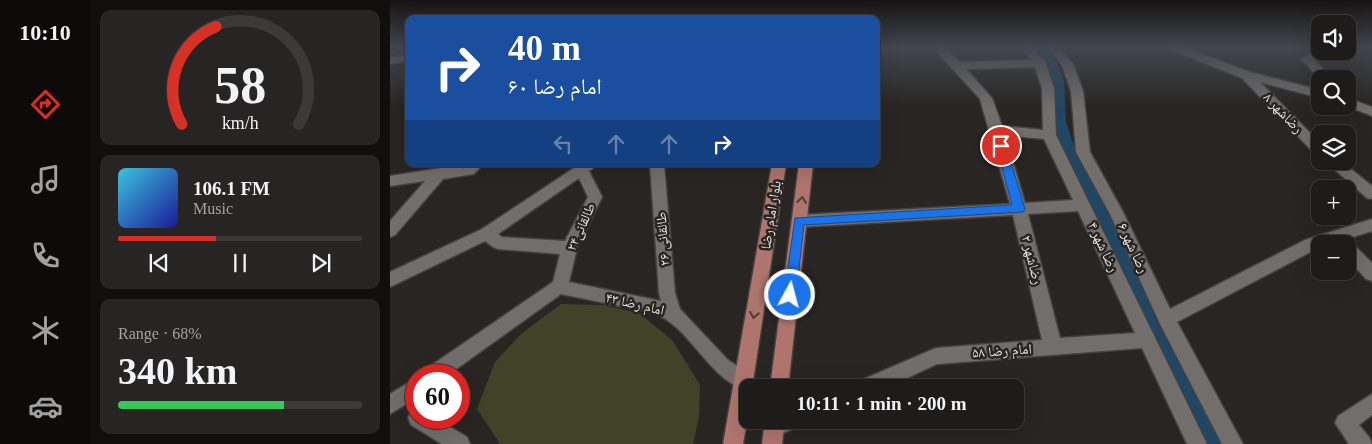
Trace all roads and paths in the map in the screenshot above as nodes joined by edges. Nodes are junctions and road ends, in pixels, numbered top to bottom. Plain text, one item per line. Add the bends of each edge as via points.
1 (959, 68) edge
2 (1043, 68) edge
3 (1068, 68) edge
4 (1227, 68) edge
5 (1246, 75) junction
6 (1311, 92) edge
7 (1356, 105) edge
8 (1372, 112) edge
9 (997, 130) junction
10 (1049, 135) junction
11 (1311, 142) edge
12 (472, 167) edge
13 (582, 167) edge
14 (583, 167) edge
15 (657, 167) edge
16 (779, 167) edge
17 (806, 167) edge
18 (1343, 170) edge
19 (439, 174) junction
20 (390, 181) edge
21 (1372, 194) edge
22 (1084, 205) junction
23 (1019, 209) junction
24 (799, 221) junction
25 (1372, 225) edge
26 (390, 231) edge
27 (487, 233) junction
28 (1349, 235) edge
29 (1311, 244) edge
30 (570, 248) junction
31 (1356, 258) edge
32 (1372, 274) edge
33 (390, 280) edge
34 (559, 287) junction
35 (673, 313) junction
36 (1166, 319) junction
37 (1147, 340) junction
38 (1053, 347) junction
39 (449, 364) edge
40 (741, 379) edge
41 (744, 379) edge
42 (780, 379) edge
43 (884, 379) edge
44 (405, 395) edge
45 (1372, 403) edge
46 (392, 404) edge
47 (739, 410) edge
48 (405, 411) edge
49 (436, 429) edge
50 (460, 444) edge
51 (733, 444) edge
52 (1197, 444) edge
53 (1233, 444) edge
54 (1362, 444) edge

1 - 9 street, رضاشهر ۲ via 986,98
2 - 10 street, رضا شهر ۴ via 1050,90
3 - 36 street, رضا شهر ۶ via 1077,91 1083,152 1117,214
4 - 5 street
5 - 6 street
5 - 11 street, رضاشهر ۸
7 - 8 street
9 - 10 street
9 - 23 street, رضاشهر ۲
10 - 22 street, رضا شهر ۴
12 - 19 street
13 - 27 street
14 - 30 street, طالقانی۲۴ via 595,197
15 - 35 street, طالقانی ۲۶ via 667,293
16 -> 41 main road, بلوار امام رضا
24 -> 17 main road, بلوار امام رضا
18 - 21 street
19 - 20 street
19 - 26 street
22 - 23 street
22 - 37 street, رضا شهر ۴
23 - 24 street
23 - 38 street, رضاشهر ۲
24 - 42 main road, بلوار امام رضا
25 - 28 street
27 - 30 street via 498,243
27 - 33 street
29 - 36 street
30 - 34 street, طالقانی۲۴
31 - 32 street
34 - 35 street, امام رضا ۴۳ via 654,306
34 - 39 street
35 - 40 street, امام رضا ۴۳ via 722,366
36 - 53 street, رضا شهر ۶
37 - 38 street, امام رضا ۵۸
37 - 52 street, رضا شهر ۴
38 - 43 street, امام رضا ۵۸ via 936,356
44 - 46 street
45 - 54 street via 1345,424
46 - 48 street
47 - 51 main road, بلوار امام رضا
49 - 50 street

